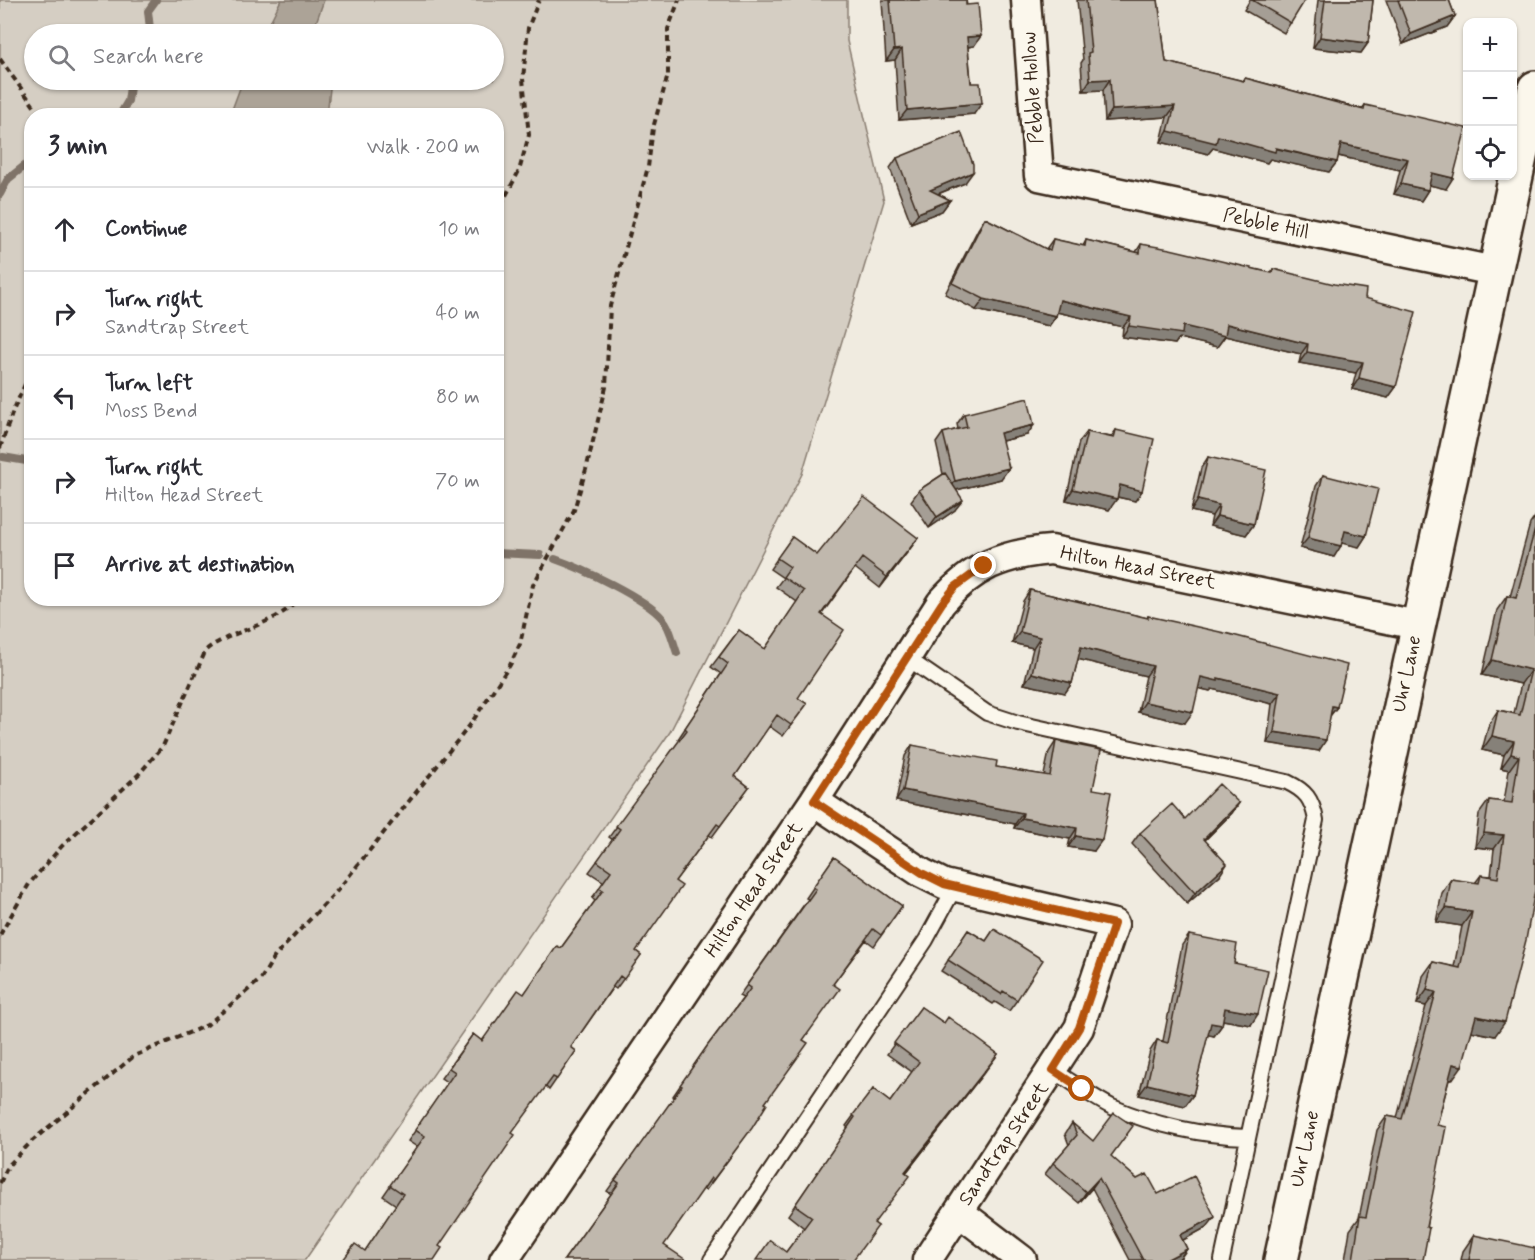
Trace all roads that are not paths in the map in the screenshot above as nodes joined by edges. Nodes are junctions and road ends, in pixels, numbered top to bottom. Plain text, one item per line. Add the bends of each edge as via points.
1 (1026, 0) edge
2 (1535, 88) edge
3 (1039, 176) joint
4 (1494, 271) junction
5 (1417, 624) junction
6 (907, 658) junction
7 (814, 801) junction
8 (955, 887) junction
9 (1053, 1070) junction
10 (1248, 1137) junction
11 (959, 1212) junction
12 (504, 1260) edge
13 (711, 1260) edge
14 (927, 1260) edge
15 (1022, 1260) edge
16 (1222, 1260) edge
17 (1281, 1260) edge

1 - 3 street, Pebble Hollow
2 - 4 street, Uhr Lane
3 - 4 street, Pebble Hill
4 - 5 street, Uhr Lane
5 - 6 street, Hilton Head Street via 1051,550 1018,553 984,566 955,587
5 - 17 street, Uhr Lane
6 - 7 street, Hilton Head Street
6 - 10 lane via 987,713 1287,782 1305,790 1316,820
7 - 8 street via 922,873
7 - 12 street, Hilton Head Street
8 - 9 street, Sandtrap Street via 1114,924 1079,1028
8 - 13 lane via 926,940
9 - 10 lane via 1112,1106 1131,1113 1215,1136
9 - 11 street, Sandtrap Street
10 - 16 lane
11 - 14 street, Sandtrap Street
11 - 15 street

